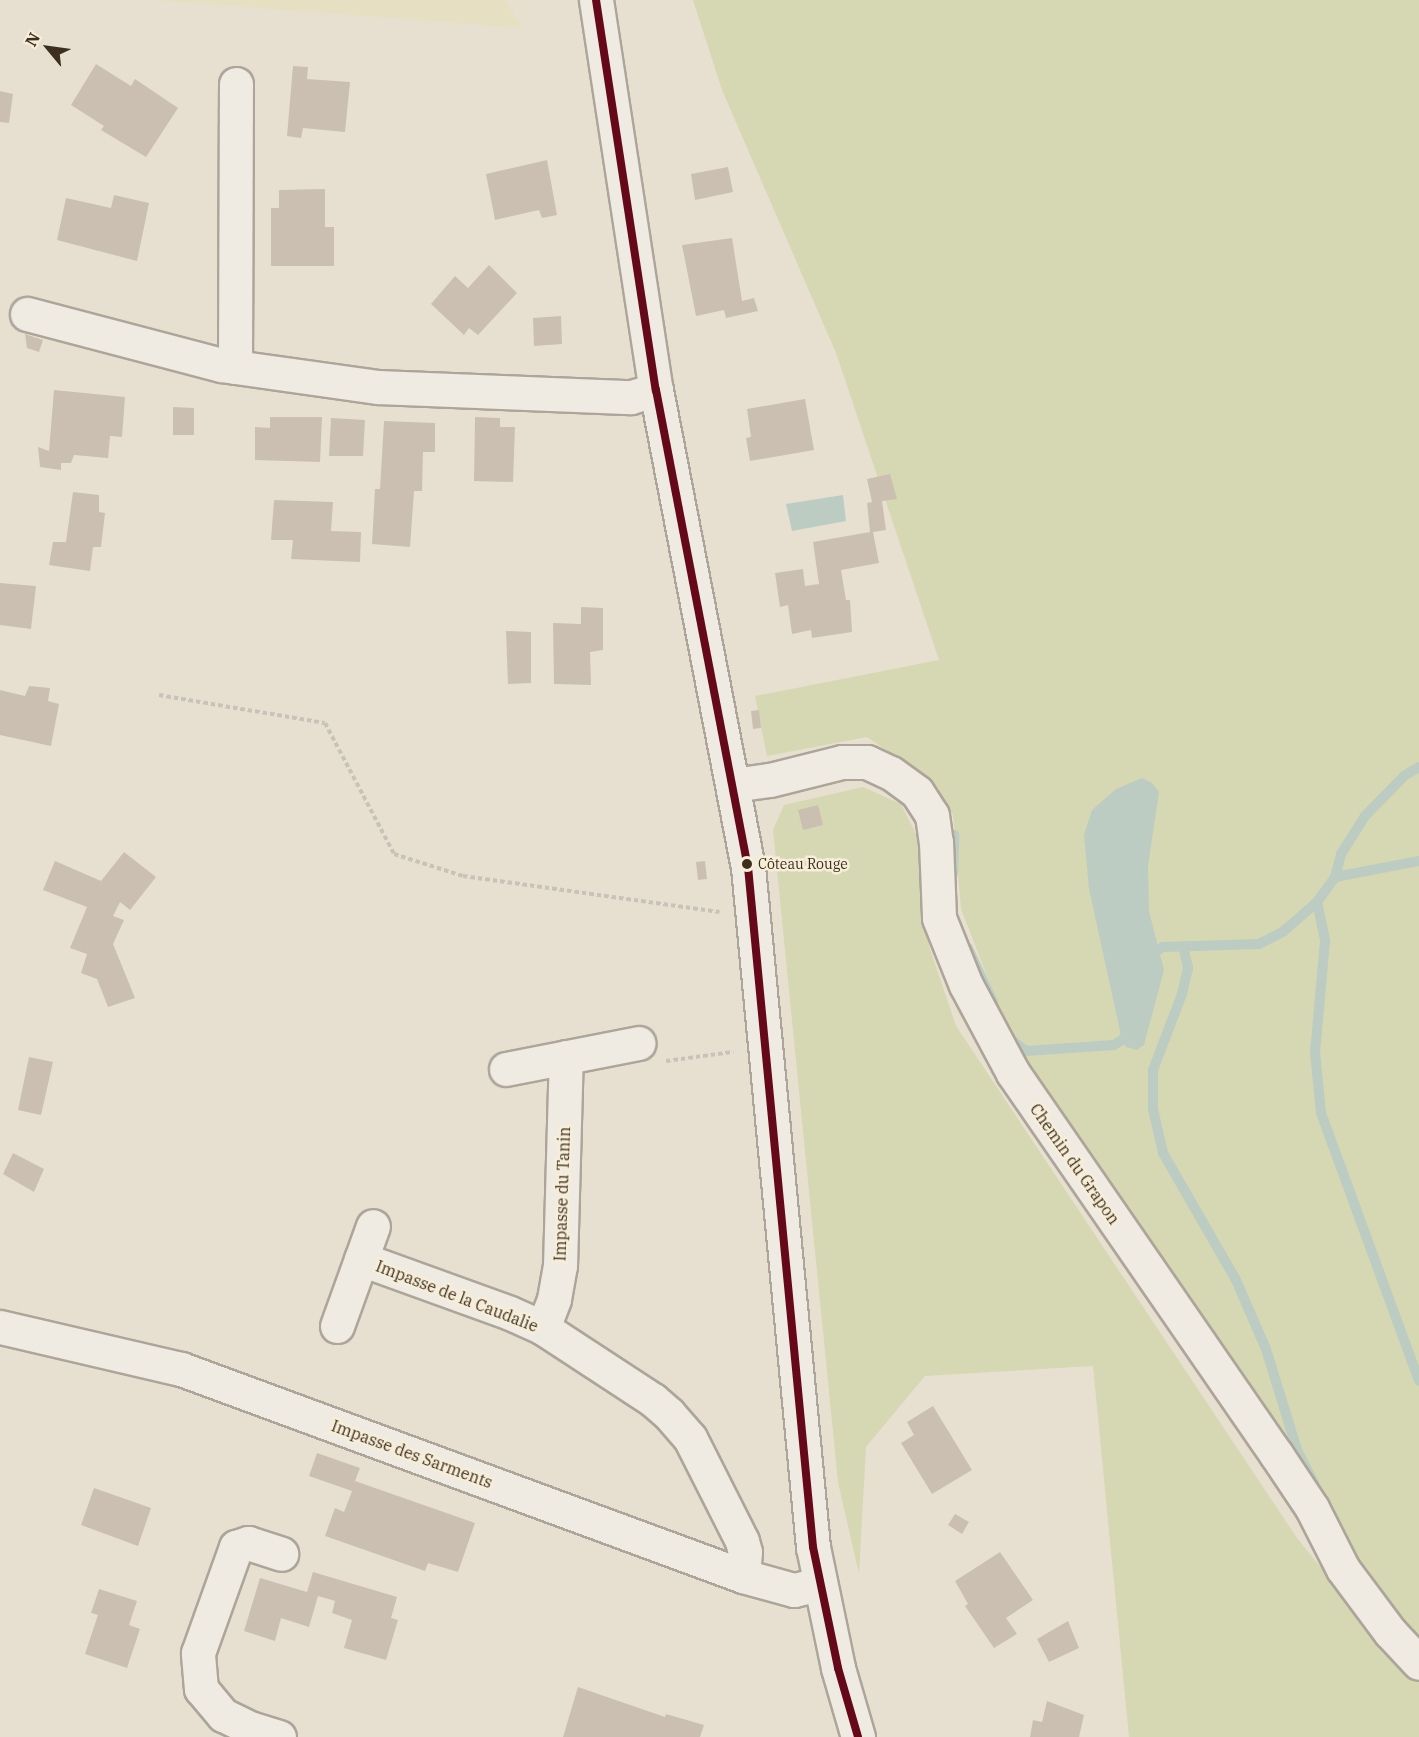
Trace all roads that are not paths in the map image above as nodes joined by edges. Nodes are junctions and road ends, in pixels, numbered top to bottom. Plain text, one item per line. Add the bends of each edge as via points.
1 (596, 0) edge
2 (236, 84) dead end
3 (27, 314) dead end
4 (236, 367) junction
5 (656, 390) junction
6 (733, 785) junction
7 (638, 1043) road end
8 (566, 1057) junction
9 (506, 1069) dead end
10 (373, 1226) dead end
11 (361, 1259) junction
12 (336, 1326) dead end
13 (0, 1327) edge
14 (543, 1328) junction
15 (281, 1554) dead end
16 (743, 1576) junction
17 (820, 1584) junction
18 (1419, 1663) edge
19 (279, 1737) edge
20 (858, 1737) edge

1 - 5 street
2 - 4 street
3 - 4 street
4 - 5 street via 378,387 631,397
5 - 6 street
6 - 17 street via 753,919 803,1466
6 - 18 street, Chemin du Grapon via 842,762 867,762 918,792 932,815 939,918 966,985 1013,1073 1312,1508 1342,1569
7 - 8 street
8 - 9 street
8 - 14 street, Impasse du Tanin via 560,1266
10 - 11 street
11 - 12 street
11 - 14 street, Impasse de la Caudalie
13 - 16 street, Impasse des Sarments via 181,1369
14 - 16 street, Impasse de la Caudalie via 653,1400 690,1438 742,1542
15 - 19 street via 248,1543 236,1547 198,1653 201,1689 223,1715
16 - 17 street, Impasse des Sarments via 794,1590
17 - 20 street

